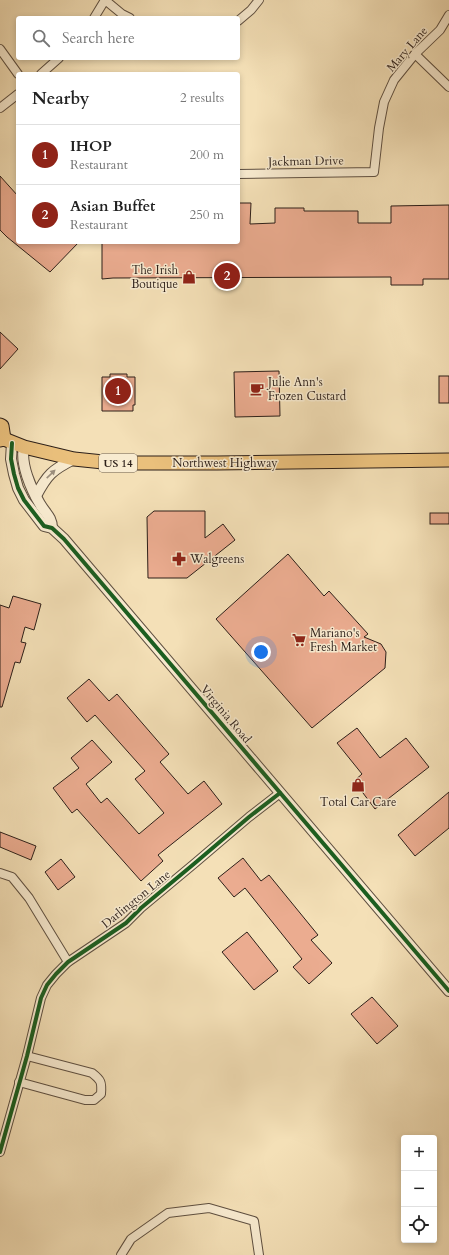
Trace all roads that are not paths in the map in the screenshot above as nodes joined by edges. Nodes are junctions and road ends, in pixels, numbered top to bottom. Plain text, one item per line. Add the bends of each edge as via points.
1 (105, 0) edge
2 (259, 0) edge
3 (449, 15) edge
4 (95, 16) edge
5 (127, 16) edge
6 (240, 19) edge
7 (0, 48) edge
8 (416, 54) junction
9 (57, 60) edge
10 (17, 72) edge
11 (43, 72) edge
12 (449, 87) edge
13 (16, 96) edge
14 (0, 108) edge
15 (374, 172) joint
16 (240, 174) edge
17 (0, 425) edge
18 (10, 442) edge
19 (74, 459) junction
20 (449, 460) edge
21 (36, 496) junction
22 (52, 528) junction
23 (280, 793) junction
24 (0, 873) edge
25 (68, 962) junction
26 (449, 991) edge
27 (27, 1056) junction
28 (19, 1082) junction
29 (0, 1152) edge
30 (121, 1255) edge
31 (259, 1255) edge

1 - 4 street
1 - 5 street
2 - 6 street
3 - 8 street, Mary Lane via 440,30
7 - 10 street
8 - 12 street
8 - 15 street, Mary Lane via 394,80 384,102
9 - 11 street
13 - 14 street
15 - 16 street, Jackman Drive
17 - 18 main road
18 - 19 main road, Northwest Highway / US 14
18 - 21 street, Virginia Road via 22,454
18 - 22 street, Virginia Road via 18,488 44,526
19 - 20 main road, Northwest Highway / US 14 via 113,463
21 -> 19 street via 51,473
21 - 22 street, Virginia Road via 52,521
22 - 23 street, Virginia Road
23 - 25 street, Darlington Lane via 126,923
23 - 26 street, Virginia Road
24 - 25 street via 12,877 29,898
25 - 27 street, Darlington Lane via 47,985 41,998
27 - 28 street, Darlington Lane
27 - 28 street via 92,1073 100,1079 101,1094 94,1100 85,1100
28 - 29 street, Darlington Lane
30 - 31 street via 131,1239 168,1213 209,1208 254,1221

